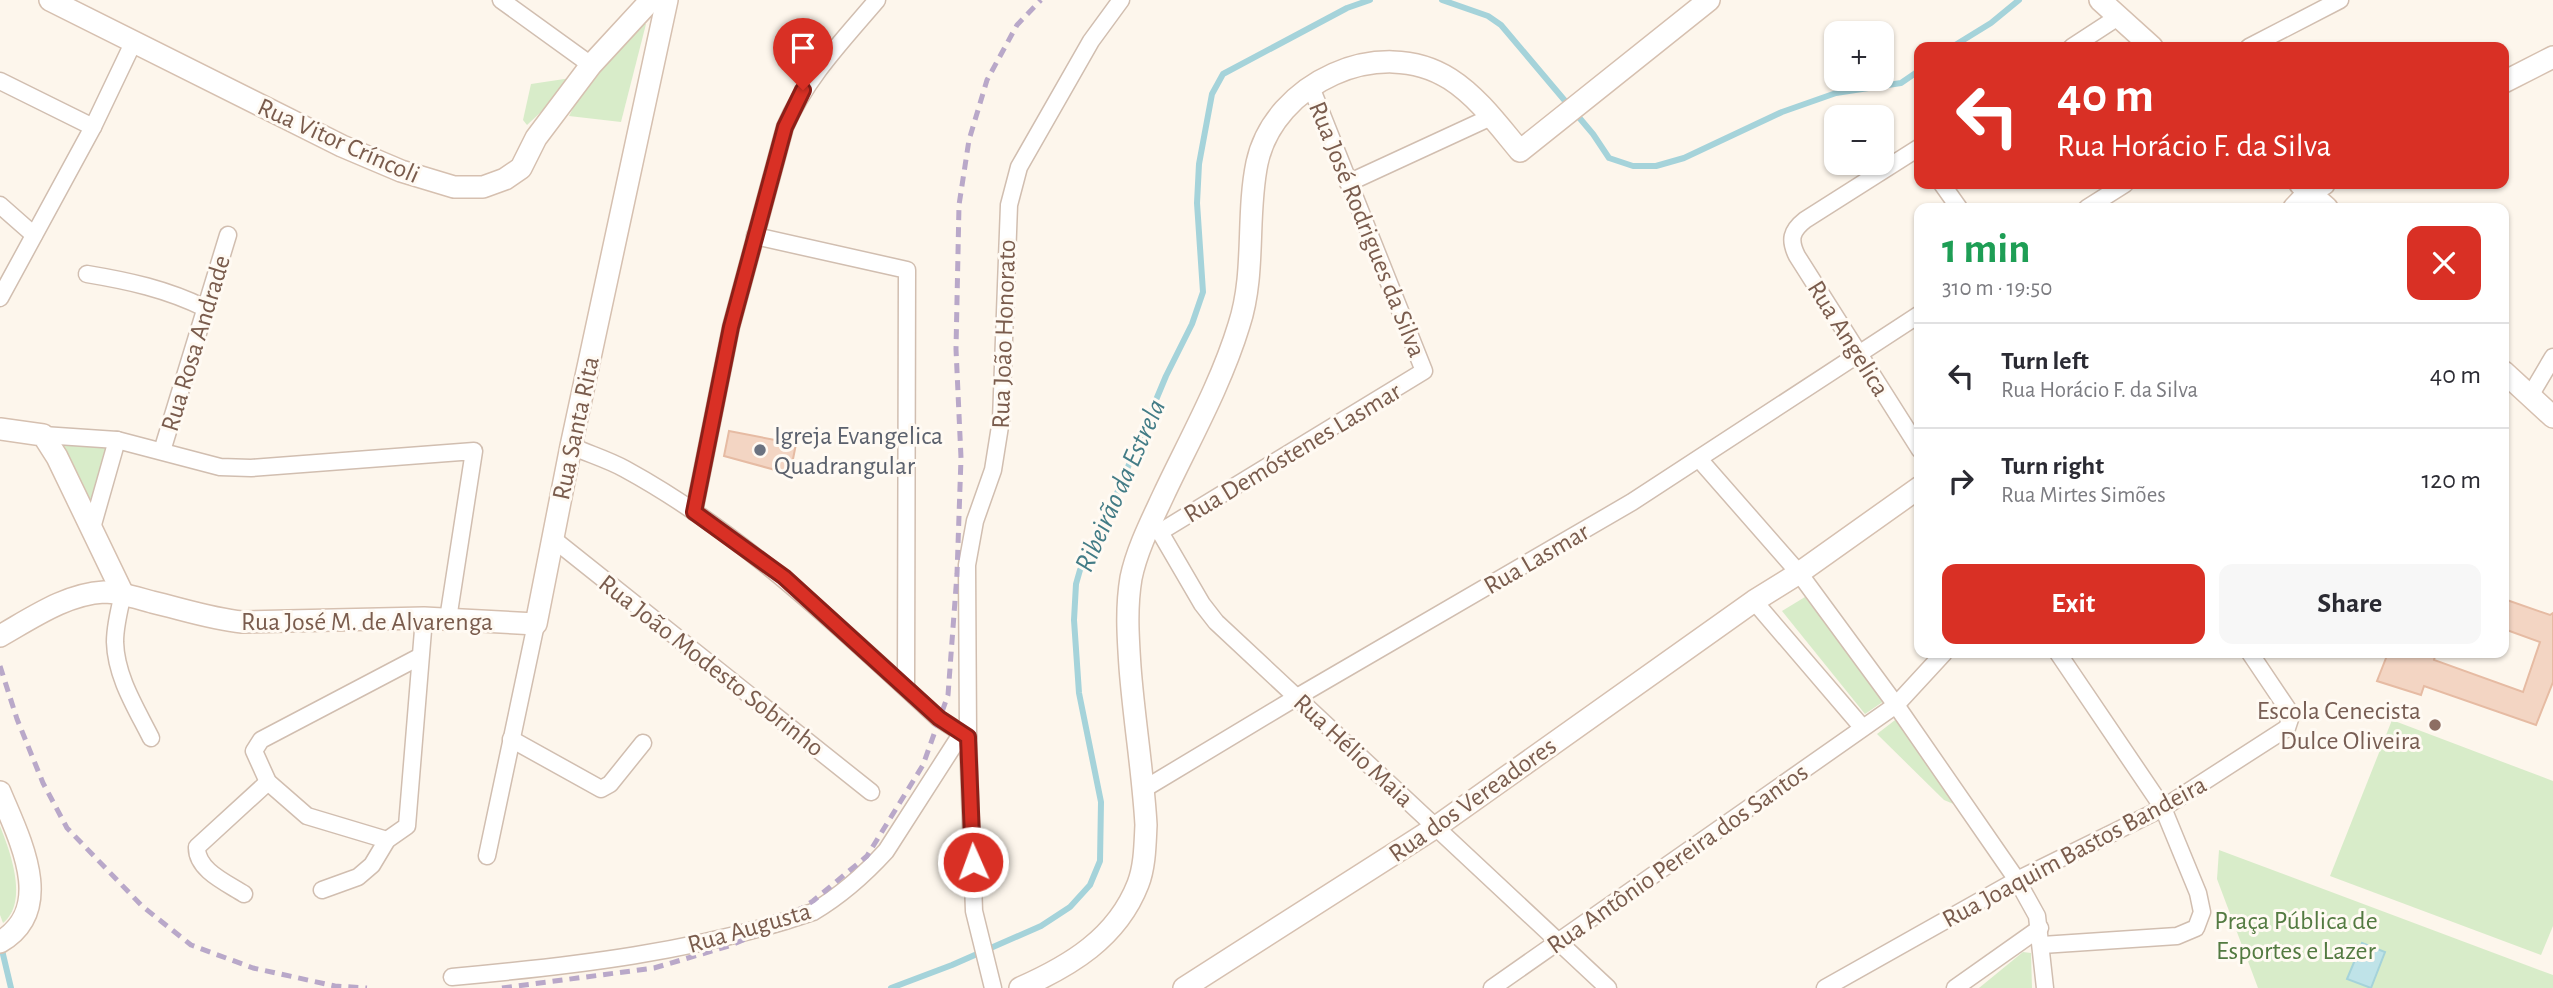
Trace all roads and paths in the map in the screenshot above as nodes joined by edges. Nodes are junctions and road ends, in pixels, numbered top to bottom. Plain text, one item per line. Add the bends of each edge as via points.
1 (50, 0) edge
2 (501, 0) edge
3 (651, 0) edge
4 (667, 0) edge
5 (877, 0) edge
6 (1121, 0) edge
7 (1709, 0) edge
8 (2100, 0) edge
9 (2340, 0) edge
10 (2118, 17) junction
11 (134, 41) junction
12 (2080, 42) edge
13 (2146, 42) edge
14 (2259, 42) edge
15 (2553, 57) edge
16 (591, 65) junction
17 (2509, 79) edge
18 (0, 81) edge
19 (1311, 87) junction
20 (1491, 117) junction
21 (93, 127) junction
22 (1914, 152) edge
23 (1348, 183) junction
24 (2117, 189) edge
25 (2309, 189) edge
26 (2313, 189) edge
27 (2095, 203) edge
28 (2298, 203) edge
29 (2323, 203) edge
30 (0, 205) edge
31 (34, 235) junction
32 (228, 235) dead end
33 (755, 236) junction
34 (87, 274) dead end
35 (0, 298) edge
36 (205, 308) junction
37 (1914, 318) edge
38 (1858, 353) junction
39 (2553, 358) edge
40 (1424, 371) joint
41 (2509, 377) edge
42 (2530, 396) junction
43 (2553, 417) edge
44 (0, 429) edge
45 (43, 435) junction
46 (117, 440) junction
47 (1914, 441) edge
48 (571, 446) junction
49 (162, 450) junction
50 (1699, 459) junction
51 (1914, 490) edge
52 (694, 512) junction
53 (92, 528) junction
54 (1155, 529) junction
55 (552, 538) junction
56 (1799, 573) junction
57 (123, 594) junction
58 (1754, 601) junction
59 (424, 618) junction
60 (448, 619) junction
61 (536, 624) junction
62 (0, 636) edge
63 (419, 657) junction
64 (1939, 658) edge
65 (2061, 658) edge
66 (2253, 658) edge
67 (906, 688) junction
68 (1297, 697) junction
69 (1896, 705) junction
70 (1862, 727) junction
71 (968, 737) junction
72 (151, 738) dead end
73 (511, 739) junction
74 (643, 743) dead end
75 (268, 782) junction
76 (1144, 789) junction
77 (0, 792) edge
78 (872, 792) dead end
79 (2163, 808) junction
80 (1436, 827) junction
81 (387, 841) junction
82 (487, 856) dead end
83 (2017, 880) junction
84 (322, 890) dead end
85 (244, 894) dead end
86 (2040, 928) junction
87 (6, 939) edge
88 (1560, 942) junction
89 (2042, 945) junction
90 (452, 977) dead end
91 (993, 987) edge
92 (1020, 988) edge
93 (1184, 988) edge
94 (1492, 988) edge
95 (1608, 988) edge
96 (1825, 988) edge
97 (1955, 988) edge
98 (2045, 988) edge

1 - 11 street, Rua Vitor Críncoli
2 - 16 street
3 - 16 street, Rua Vitor Críncoli
4 - 48 street, Rua Santa Rita
5 - 33 street via 795,103
6 - 71 street, Rua João Honorato via 1091,41 1014,177 1007,223 999,435 968,565
7 - 20 street via 1520,151
8 - 10 street
9 - 14 street
10 - 12 street
10 - 13 street
11 - 16 street, Rua Vitor Críncoli via 342,146 454,187 483,187 521,168 536,138
11 - 21 street
15 - 17 street
18 - 21 street
19 - 20 street via 1371,62 1410,64 1451,79
19 - 23 street, Rua José Rodrigues da Silva
19 - 54 street via 1273,124 1257,162 1240,324
20 - 23 street
21 - 31 street
22 - 38 street, Rua Angelica via 1795,229 1791,239
23 - 40 street, Rua José Rodrigues da Silva
24 - 27 street
25 - 28 street
26 - 29 street
30 - 31 street
31 - 35 street
32 - 36 street, Rua Rosa Andrade
33 - 52 street via 731,327
33 - 67 street via 906,270
34 - 36 street via 140,282
36 - 49 street, Rua Rosa Andrade
37 - 38 street, Rua Lasmar
38 - 47 street, Rua Angelica
38 - 50 street, Rua Lasmar
39 - 42 street
40 - 54 street, Rua Demóstenes Lasmar
41 - 42 street
42 - 43 street
44 - 45 street
45 - 46 street
45 - 53 street
46 - 49 street
46 - 53 street
48 - 52 street via 624,468
48 - 55 street, Rua Santa Rita
49 - 60 street via 220,467 251,468 474,452
50 - 56 street
50 - 68 street, Rua Lasmar
51 - 56 street, Rua dos Vereadores
52 - 67 street via 784,577
53 - 57 street
54 - 68 street, Rua Hélio Maia via 1216,622
54 - 76 street via 1132,575 1128,602
55 - 61 street, Rua Santa Rita
55 - 78 street, Rua João Modesto Sobrinho
56 - 58 street, Rua dos Vereadores
56 - 69 street
57 - 59 street, Rua José M. de Alvarenga via 242,622
57 - 62 street, Rua José M. de Alvarenga via 105,592 69,600
57 - 72 street via 116,656
58 - 70 street
58 - 80 street, Rua dos Vereadores
59 - 60 street, Rua José M. de Alvarenga
59 - 63 street
60 - 61 street, Rua José M. de Alvarenga
61 - 73 street, Rua Santa Rita
63 - 75 street via 261,740 254,751
63 - 81 street via 407,826
64 - 69 street, Rua Antônio Pereira dos Santos
65 - 79 street
66 - 79 street, Rua Joaquim Bastos Bandeira via 2289,713 2287,728
67 - 71 street
68 - 76 street, Rua Lasmar
68 - 80 street, Rua Hélio Maia
69 - 70 street, Rua Antônio Pereira dos Santos
69 - 83 street
70 - 88 street, Rua Antônio Pereira dos Santos
71 - 90 street, Rua Augusta via 956,743 872,867 813,912 676,948
71 - 91 street, Rua João Honorato via 975,912
73 - 74 street via 601,789
73 - 82 street, Rua Santa Rita
75 - 81 street via 307,816
75 - 85 street via 197,847 204,867
76 - 92 street via 1144,851 1138,883 1125,906 1090,950
77 - 87 street via 18,836 32,895 24,921
79 - 83 street, Rua Joaquim Bastos Bandeira
79 - 89 street via 2198,893 2202,912 2196,928 2177,936
80 - 88 street, Rua Hélio Maia
80 - 93 street, Rua dos Vereadores
81 - 84 street via 358,877
83 - 86 street
83 - 96 street, Rua Joaquim Bastos Bandeira
86 - 89 street
86 - 97 street
88 - 94 street, Rua Antônio Pereira dos Santos
88 - 95 street, Rua Hélio Maia
89 - 98 street

